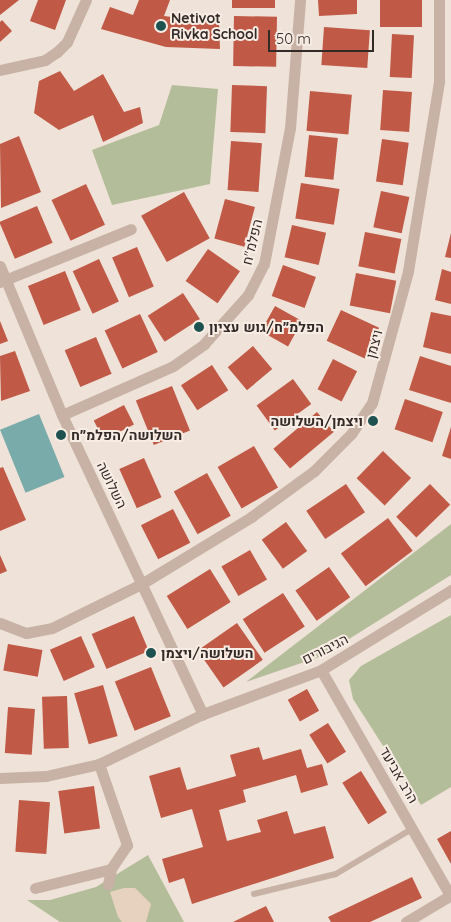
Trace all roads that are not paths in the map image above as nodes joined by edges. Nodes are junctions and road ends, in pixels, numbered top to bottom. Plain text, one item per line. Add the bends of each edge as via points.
1 (86, 0) edge
2 (300, 0) edge
3 (439, 0) edge
4 (0, 70) edge
5 (131, 229) dead end
6 (0, 266) edge
7 (3, 281) edge
8 (62, 415) junction
9 (143, 584) junction
10 (451, 590) edge
11 (0, 623) edge
12 (321, 670) junction
13 (203, 714) junction
14 (99, 764) junction
15 (0, 778) edge
16 (412, 829) junction
17 (111, 869) junction
18 (108, 885) dead end
19 (35, 888) dead end
20 (254, 894) dead end
21 (451, 895) edge
22 (406, 922) edge

1 - 4 street via 66,42 56,52 45,60
2 - 8 street, הפלמ"ח via 290,128 264,264 248,295 204,344 173,366
3 - 9 street, ויצמן via 439,81 408,271 372,403 351,434 314,471 251,518
5 - 7 street
6 - 7 street, השלושה
7 - 8 street, השלושה
8 - 9 street, השלושה
9 - 11 street, ויצמן via 52,628 26,633
9 - 13 street, השלושה
10 - 12 street, הגיבורים
12 - 13 street, הגיבורים
12 - 16 street, הרב אביעד
13 - 14 street, הגיבורים
14 - 15 street, הגיבורים via 46,776
14 - 17 street via 127,845
16 - 20 lane via 336,874
16 - 21 street, הרב אביעד
17 - 18 street
17 - 19 street
21 - 22 street

